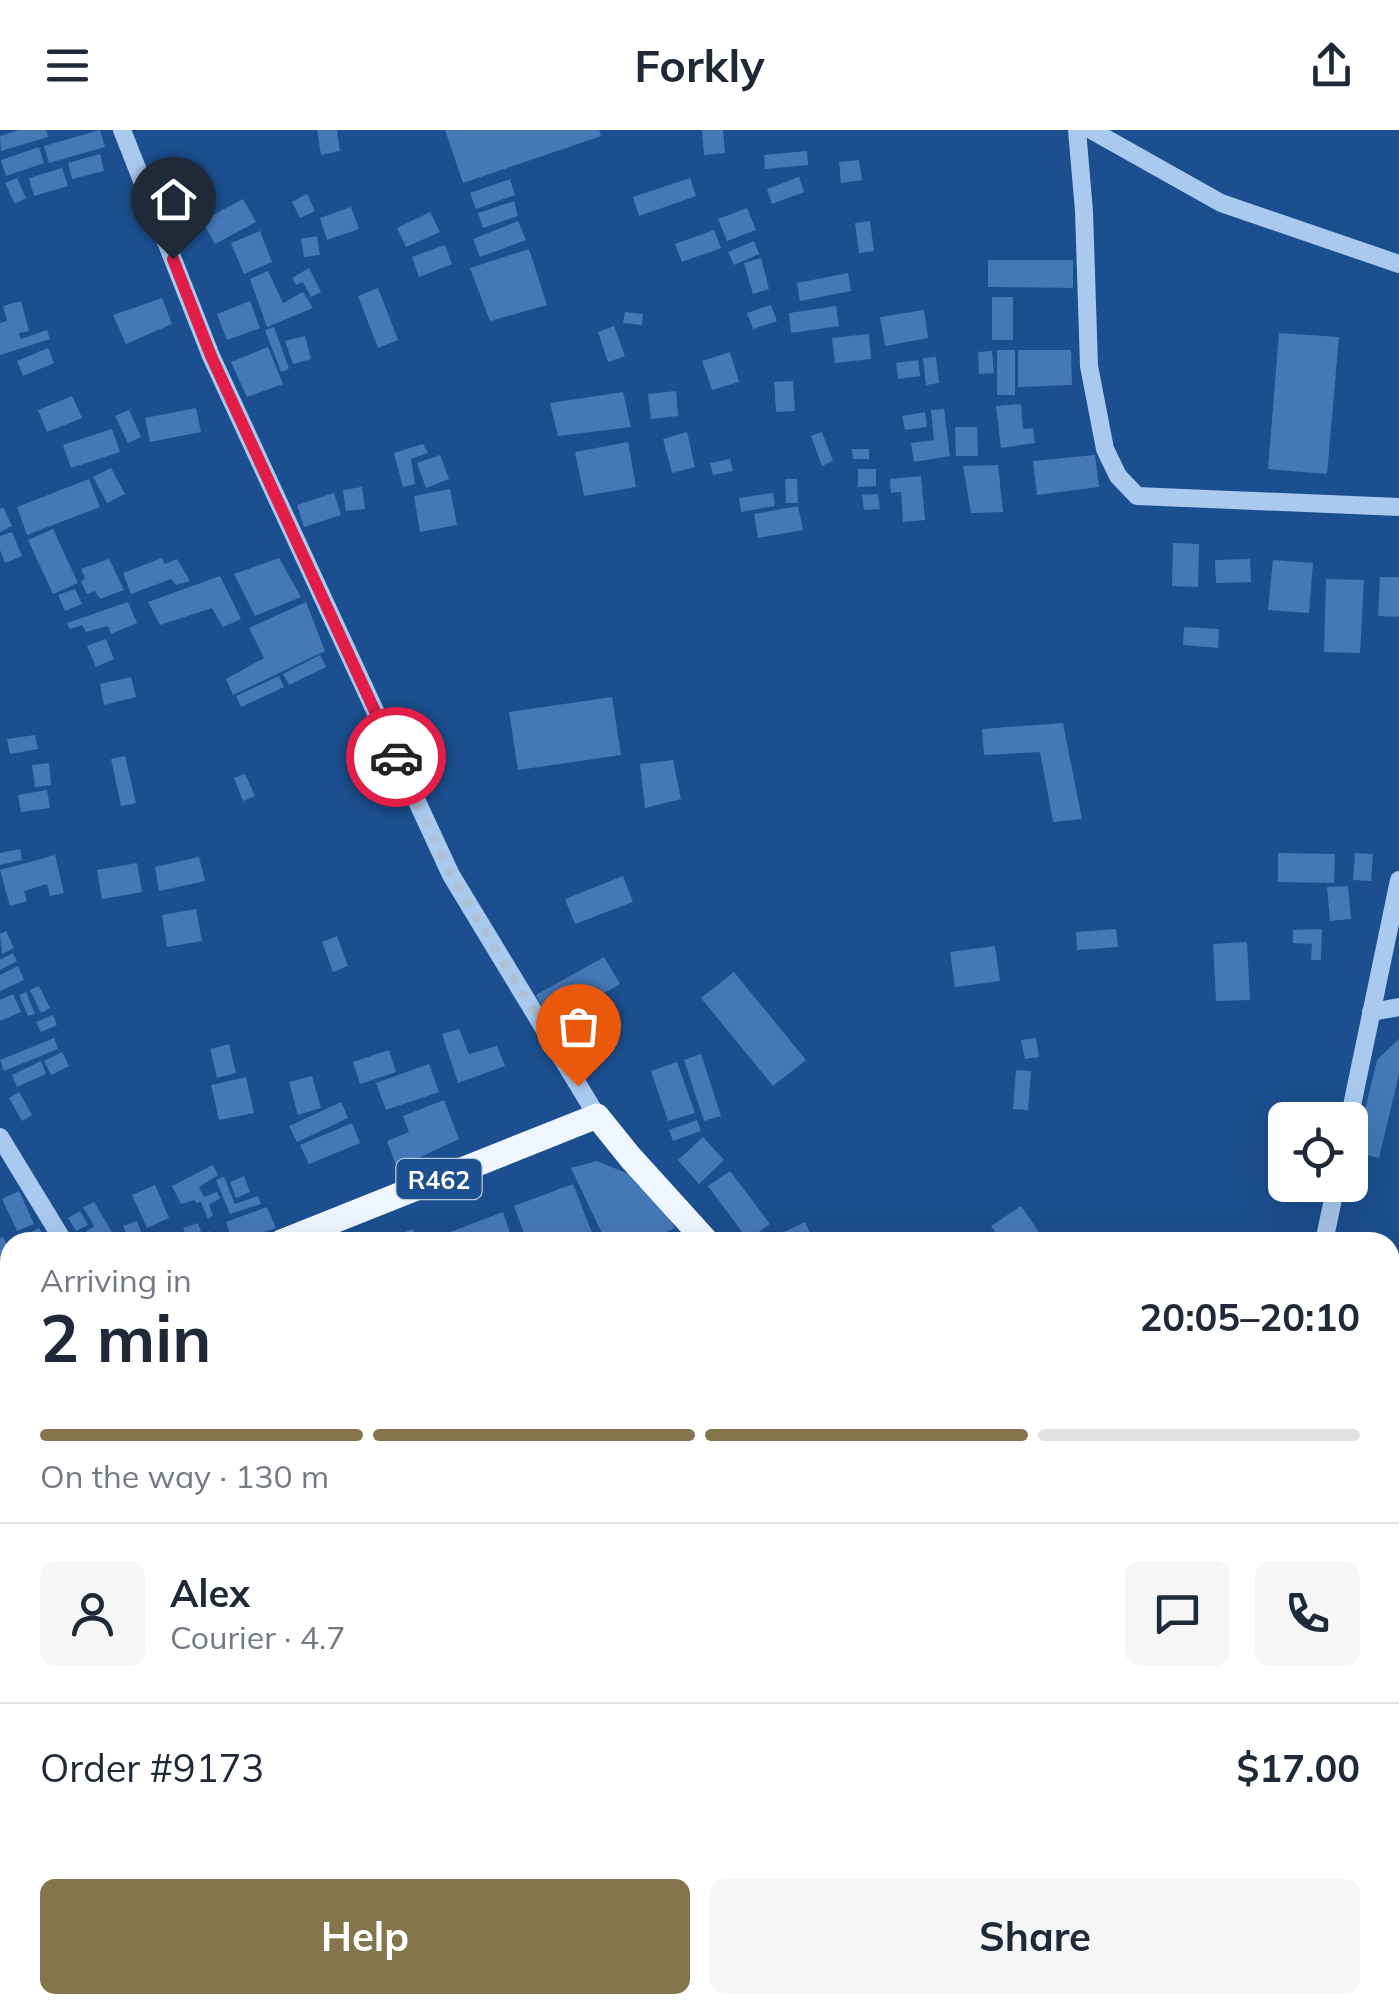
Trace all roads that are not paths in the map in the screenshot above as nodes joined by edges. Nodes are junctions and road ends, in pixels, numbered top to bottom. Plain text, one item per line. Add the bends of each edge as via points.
1 (122, 130) edge
2 (1077, 130) edge
3 (1091, 130) edge
4 (1399, 264) edge
5 (1399, 507) edge
6 (1399, 880) edge
7 (1399, 1006) edge
8 (1371, 1012) junction
9 (1353, 1102) edge
10 (596, 1116) junction
11 (0, 1137) edge
12 (1332, 1202) edge
13 (58, 1232) edge
14 (306, 1232) edge
15 (697, 1232) edge
16 (1326, 1232) edge

1 - 10 street via 211,356 451,875
2 - 5 street via 1089,366 1105,449 1118,476 1138,496
3 - 4 street via 1221,202
6 - 8 street
7 - 8 street
8 - 9 street
10 - 14 main road, R462
10 - 15 main road
11 - 13 street
12 - 16 street

